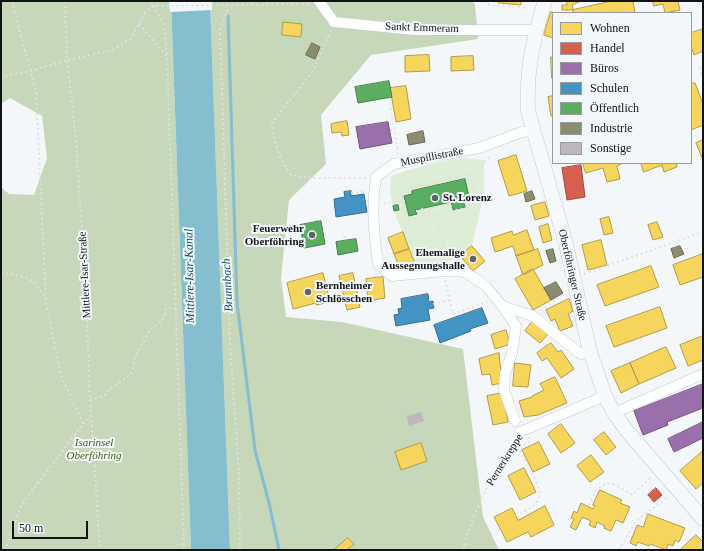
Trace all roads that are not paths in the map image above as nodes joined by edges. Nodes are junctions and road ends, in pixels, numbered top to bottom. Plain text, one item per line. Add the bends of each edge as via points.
1 (545, 1) edge
2 (320, 3) edge
3 (536, 30) junction
4 (533, 131) junction
5 (502, 306) junction
6 (590, 352) junction
7 (703, 374) edge
8 (605, 396) junction
9 (614, 413) junction
10 (515, 421) dead end
11 (523, 430) road end
12 (703, 519) edge

1 - 3 main road, Oberföhringer Straße
2 - 3 street, Sankt Emmeram via 334,22 415,30
3 - 4 main road, Oberföhringer Straße via 527,90 528,111
4 - 5 street, Muspillistraße via 522,132 479,148 394,164 376,178 372,198 378,264 392,276 445,267 465,272 486,286
4 - 6 main road, Oberföhringer Straße via 566,244
5 - 6 street via 533,316 578,352
5 - 10 street via 516,326 504,390
6 - 8 main road, Oberföhringer Straße
7 - 9 street
8 - 9 main road, Oberföhringer Straße
8 - 11 street, Pernerkreppe
9 - 12 main road, Oberföhringer Straße via 643,452

